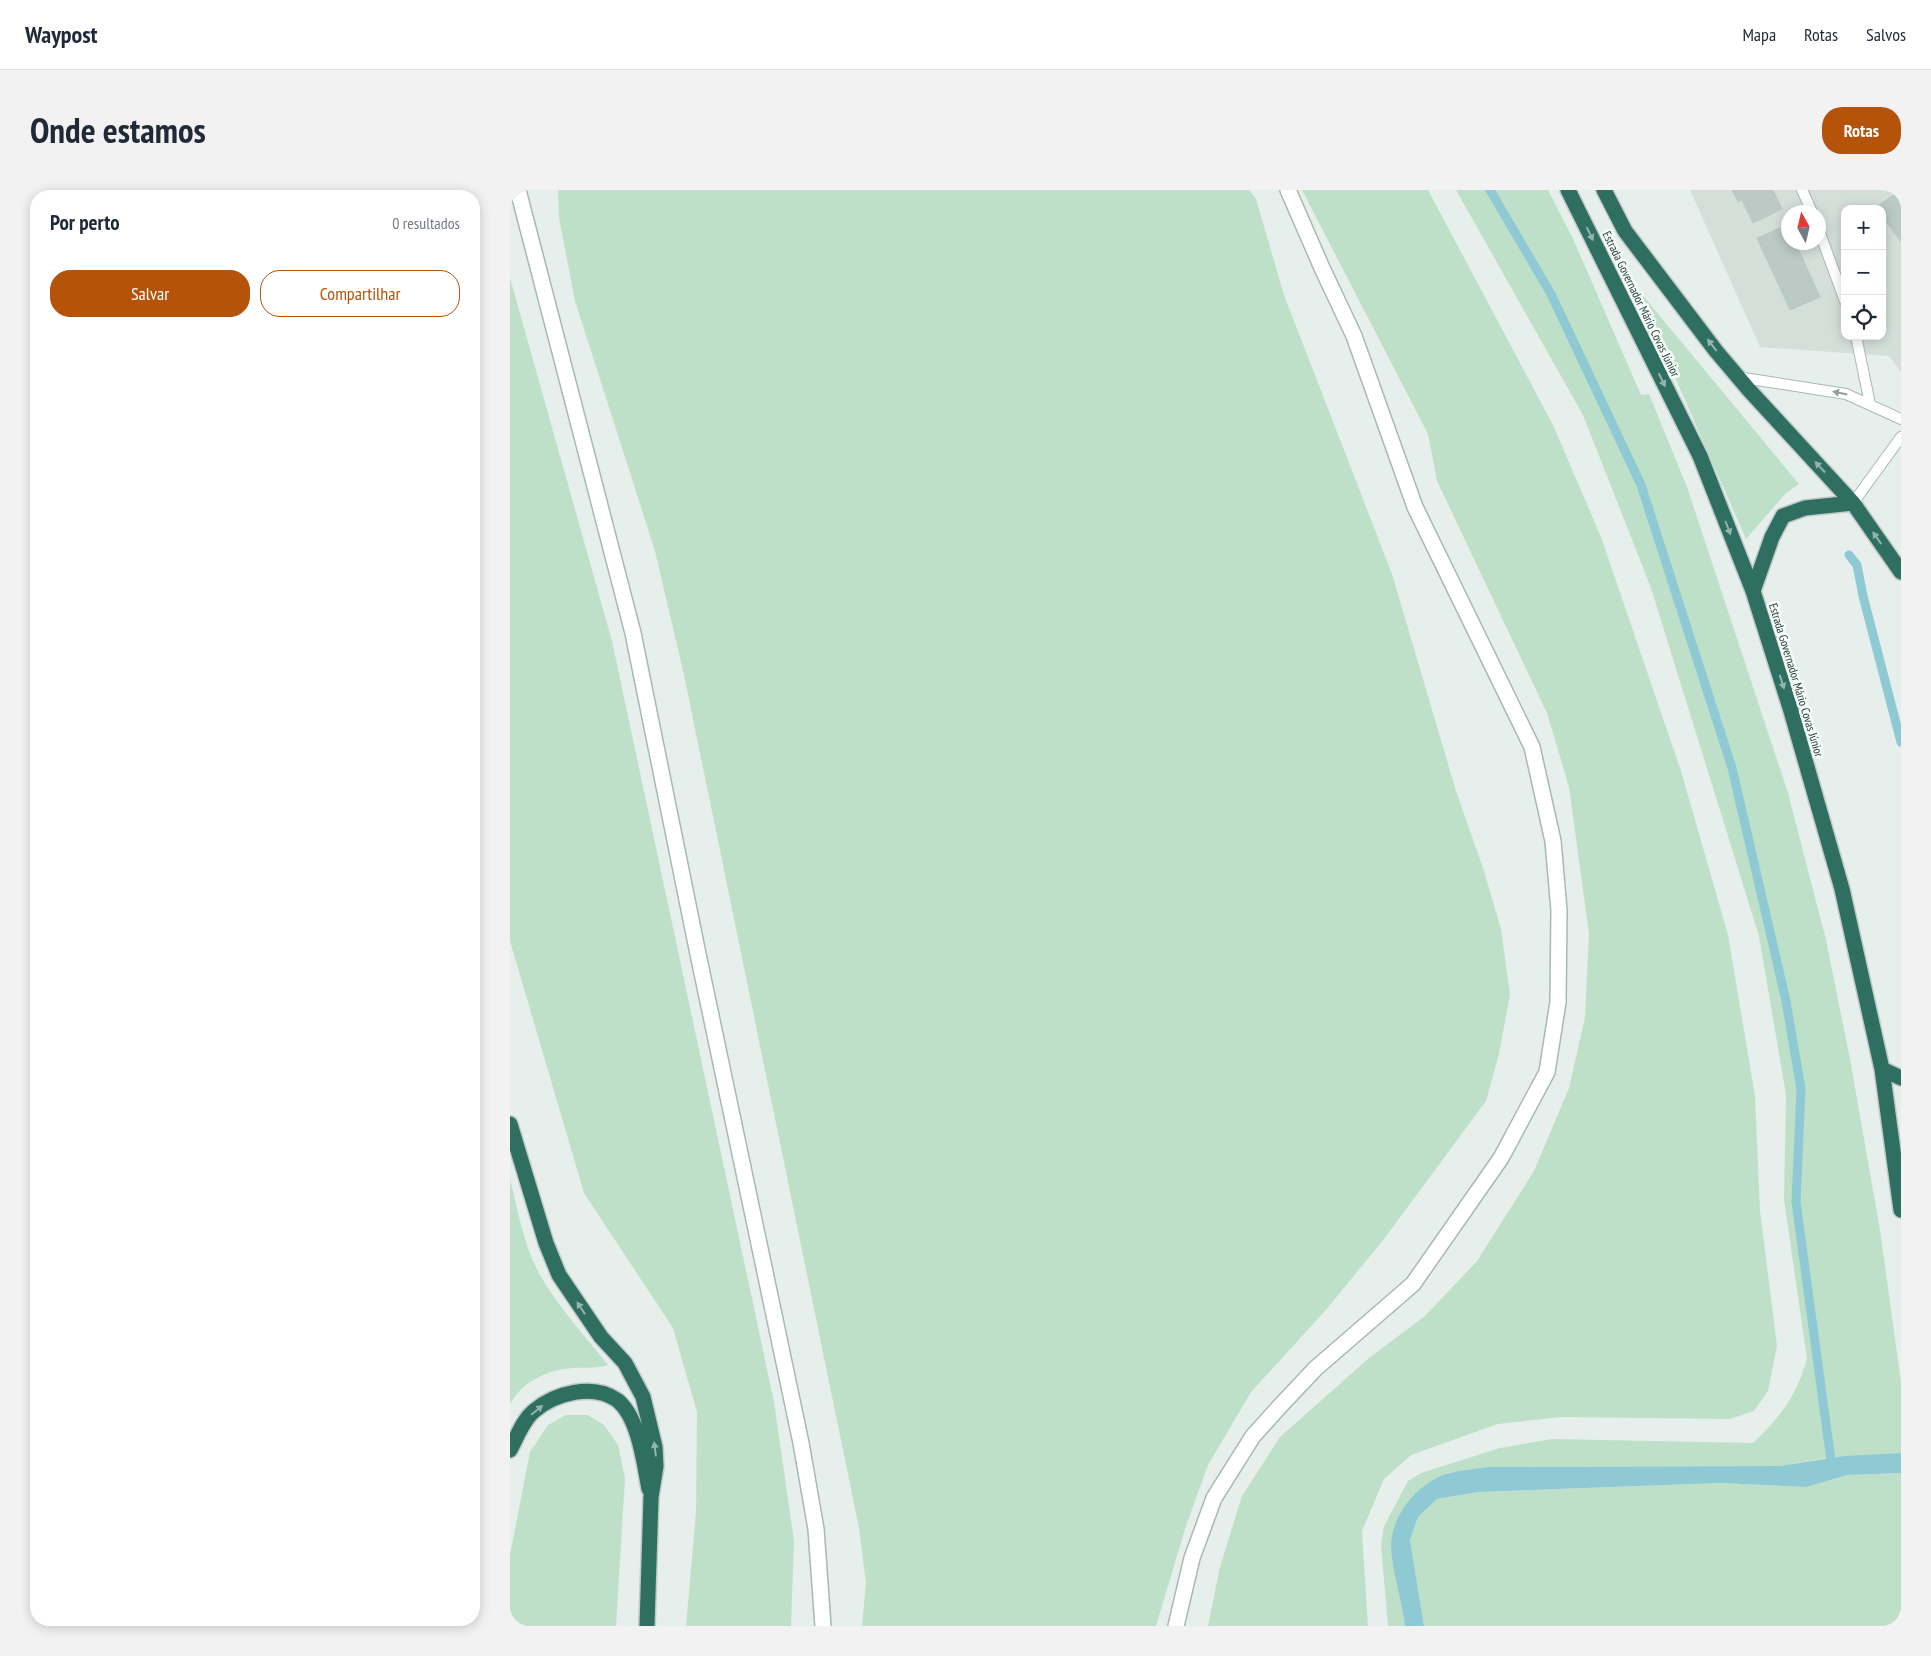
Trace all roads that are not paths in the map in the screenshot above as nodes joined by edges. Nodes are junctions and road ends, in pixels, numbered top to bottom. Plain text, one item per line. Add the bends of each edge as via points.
1 (518, 190) edge
2 (1288, 190) edge
3 (1568, 190) edge
4 (1604, 190) edge
5 (1802, 190) edge
6 (1809, 205) edge
7 (1826, 250) edge
8 (1843, 295) edge
9 (1857, 340) edge
10 (1738, 377) junction
11 (1870, 404) junction
12 (1901, 418) edge
13 (1901, 437) edge
14 (1852, 503) junction
15 (1901, 572) edge
16 (1753, 591) junction
17 (1882, 1069) junction
18 (1901, 1078) edge
19 (510, 1124) edge
20 (1901, 1210) edge
21 (510, 1450) edge
22 (651, 1497) junction
23 (647, 1626) edge
24 (823, 1626) edge
25 (1176, 1626) edge

1 - 24 street via 633,633 801,1443 816,1529
2 - 25 street via 1354,336 1415,507 1532,747 1553,841 1559,910 1558,1002 1547,1072 1501,1158 1413,1284 1316,1368 1282,1404 1253,1436 1214,1498 1192,1558
3 -> 16 highway, Estrada Governador Mário Covas Júnior via 1700,456
10 -> 4 highway, Estrada Governador Mário Covas Júnior via 1624,231
5 - 6 lane
7 - 8 lane
9 - 11 lane
11 -> 10 lane via 1846,394
14 -> 10 highway, Estrada Governador Mário Covas Júnior
11 - 12 lane
13 - 14 lane
15 -> 14 highway, Estrada Governador Mário Covas Júnior
14 - 16 highway via 1805,508 1783,516
16 -> 17 highway, Estrada Governador Mário Covas Júnior via 1842,889
17 - 18 highway
17 - 20 highway, Estrada Governador Mário Covas Júnior
22 -> 19 highway via 656,1466 655,1447 643,1397 625,1363 596,1329 559,1275
21 -> 22 highway via 534,1411 569,1393 596,1392 617,1400 629,1417 637,1434
22 - 23 highway

